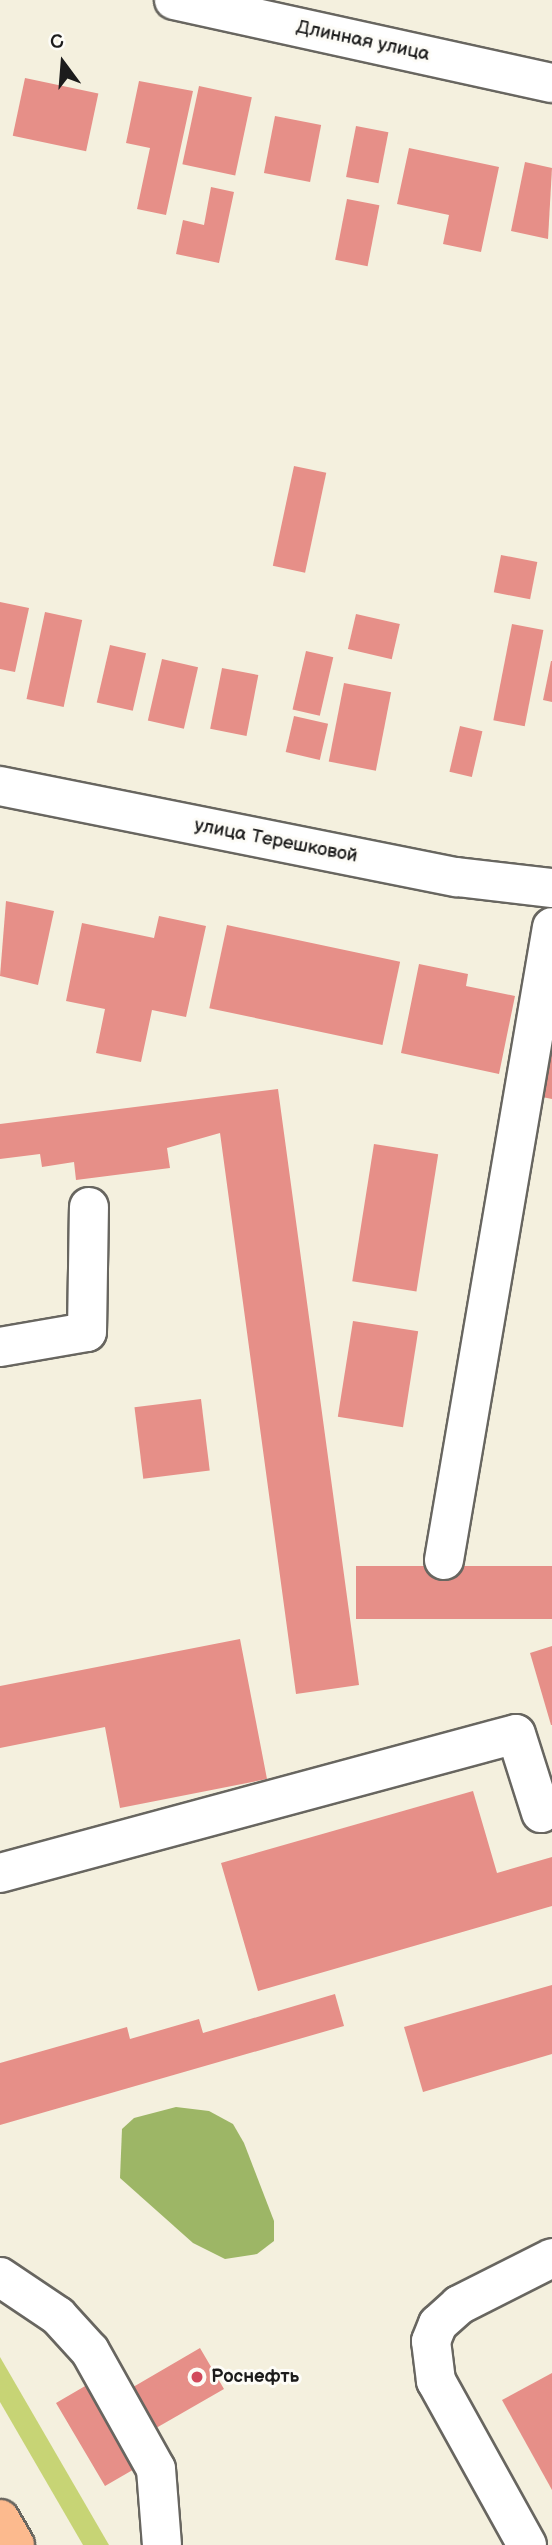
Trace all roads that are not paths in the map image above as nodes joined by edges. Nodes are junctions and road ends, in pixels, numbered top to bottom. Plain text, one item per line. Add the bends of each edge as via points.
1 (174, 0) edge
2 (552, 83) edge
3 (0, 786) edge
4 (552, 888) edge
5 (552, 927) edge
6 (89, 1207) dead end
7 (0, 1347) edge
8 (444, 1560) dead end
9 (541, 1813) dead end
10 (0, 1874) edge
11 (552, 2258) edge
12 (0, 2277) edge
13 (0, 2519) edge
14 (15, 2545) edge
15 (162, 2545) edge
16 (527, 2545) edge

1 - 2 street, Длинная улица
3 - 4 street, улица Терешковой via 457,877
5 - 8 street
6 - 7 street via 88,1332
9 - 10 street via 516,1734
11 - 16 street via 459,2305 438,2324 431,2341 436,2381
12 - 15 street via 58,2316 90,2351 156,2469
13 - 14 main road

